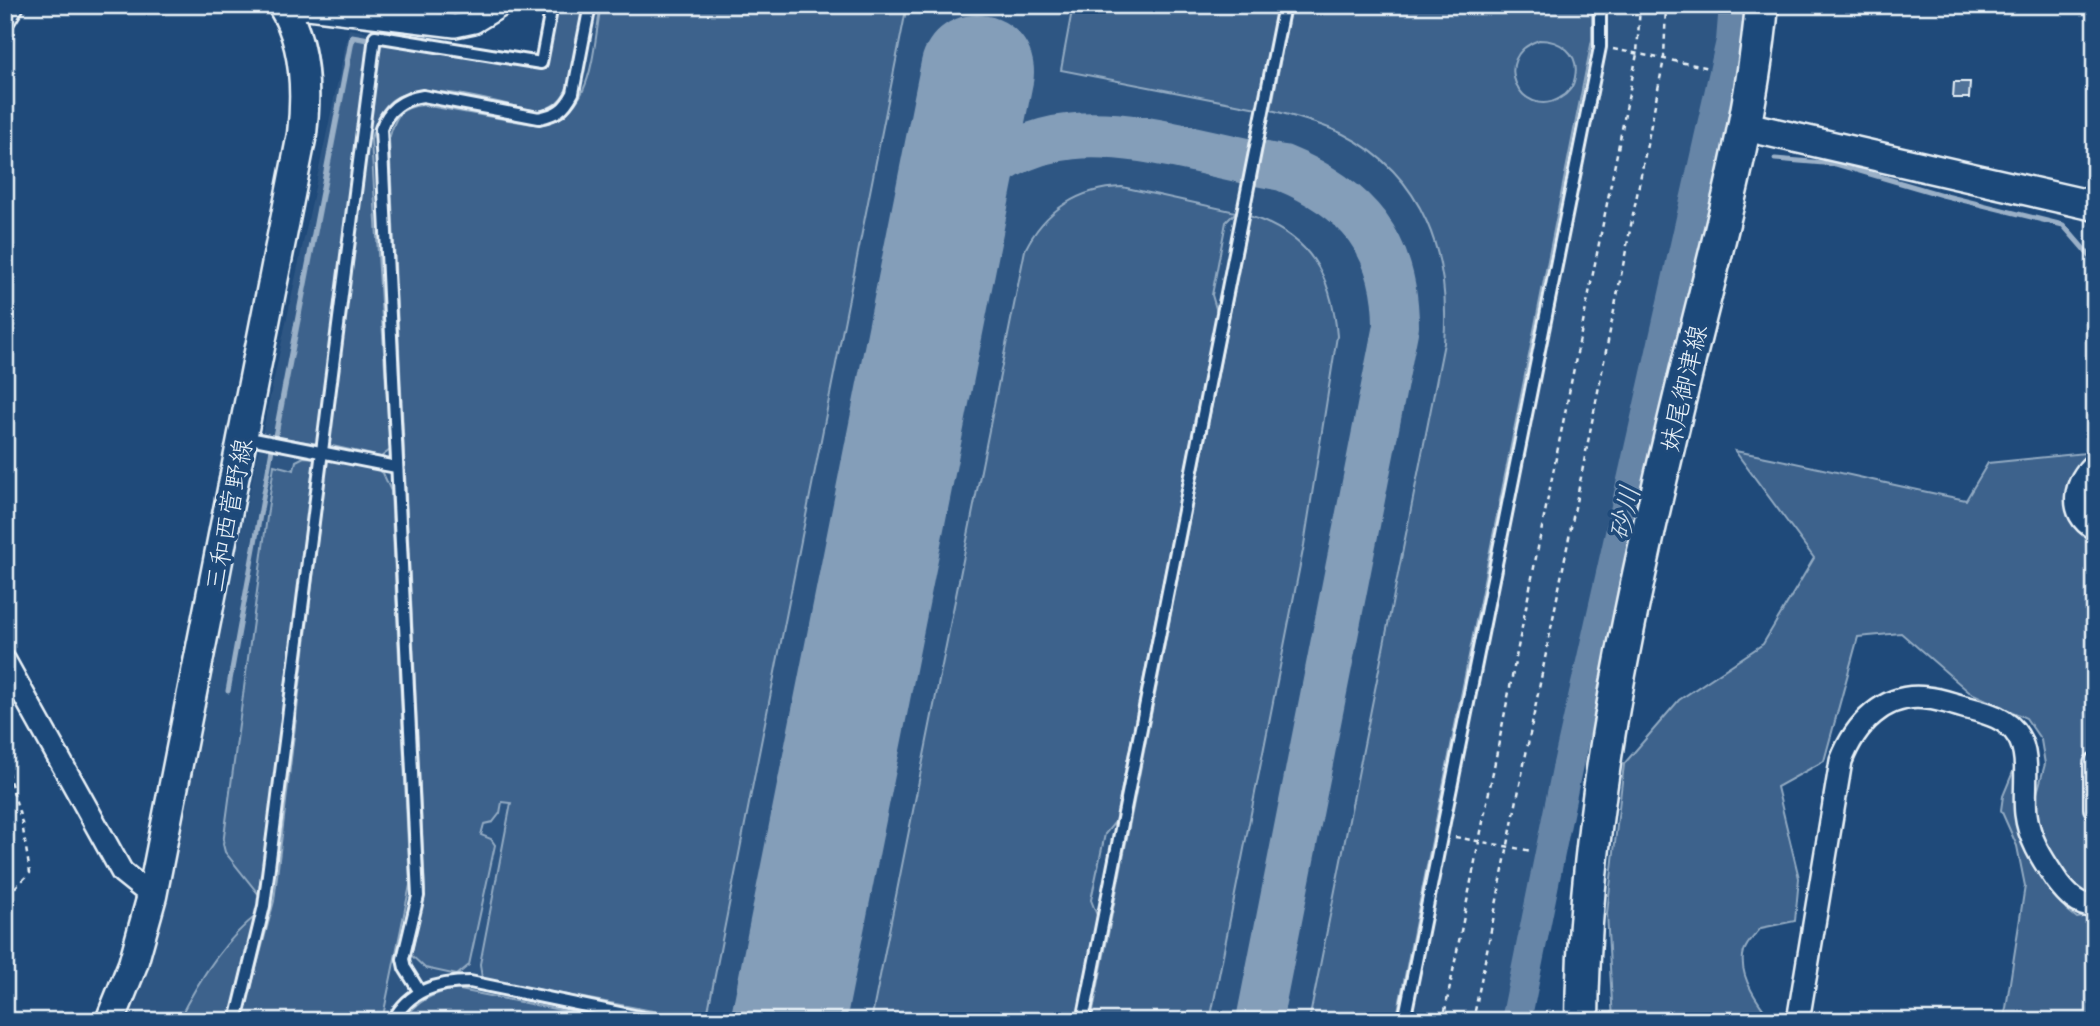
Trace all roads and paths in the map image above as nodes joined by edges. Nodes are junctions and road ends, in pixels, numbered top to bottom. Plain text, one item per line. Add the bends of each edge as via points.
1 (13, 5) edge
2 (502, 5) edge
3 (552, 5) edge
4 (590, 5) edge
5 (1284, 5) edge
6 (1600, 5) edge
7 (1640, 5) edge
8 (1666, 5) edge
9 (1762, 5) edge
10 (284, 8) edge
11 (5, 18) edge
12 (1600, 47) junction
13 (1637, 54) junction
14 (1664, 59) junction
15 (1710, 68) dead end
16 (1744, 126) junction
17 (2095, 206) edge
18 (244, 437) junction
19 (322, 453) junction
20 (2095, 463) edge
21 (396, 467) junction
22 (2095, 529) edge
23 (5, 661) edge
24 (5, 762) edge
25 (2095, 764) edge
26 (2095, 808) edge
27 (1441, 834) junction
28 (1479, 841) junction
29 (1507, 846) junction
30 (1532, 851) dead end
31 (152, 896) junction
32 (5, 897) edge
33 (2095, 906) edge
34 (420, 992) junction
35 (110, 1021) edge
36 (236, 1021) edge
37 (393, 1021) edge
38 (658, 1021) edge
39 (1083, 1021) edge
40 (1404, 1021) edge
41 (1443, 1021) edge
42 (1473, 1021) edge
43 (1582, 1021) edge
44 (1798, 1021) edge

1 - 11 street
2 - 10 street via 474,22 455,26
3 - 19 lane via 541,62 375,36
4 - 21 lane via 573,93 556,114 539,118 423,96 400,103 385,119 380,139
5 - 39 lane
6 - 12 lane
7 - 13 path
8 - 14 path
9 - 16 main road, 妹尾御津線
10 - 18 main road, 三和西菅野線 via 297,40 306,101
12 - 13 path
12 - 27 lane
13 - 14 path
13 - 28 path
14 - 15 path
14 - 29 path
16 - 17 main road
16 - 43 main road, 妹尾御津線 via 1604,753 1587,911
18 - 19 lane
18 - 31 main road, 三和西菅野線
19 - 21 lane
19 - 36 lane via 264,906
20 - 22 street via 2077,488 2076,501 2079,515
21 - 34 lane via 418,896 403,959
23 - 31 street via 122,872
24 - 32 path via 30,873
25 - 26 street
27 - 28 path
27 - 40 lane
28 - 29 path
28 - 41 path
29 - 30 path
29 - 42 path
31 - 35 main road, 三和西菅野線 via 133,964
33 - 44 street via 2078,902 2064,891 2036,850 2026,816 2023,748 2013,730 1994,715 1927,697 1893,701 1860,725 1841,761
34 - 37 lane
34 - 38 lane via 437,984 470,982

